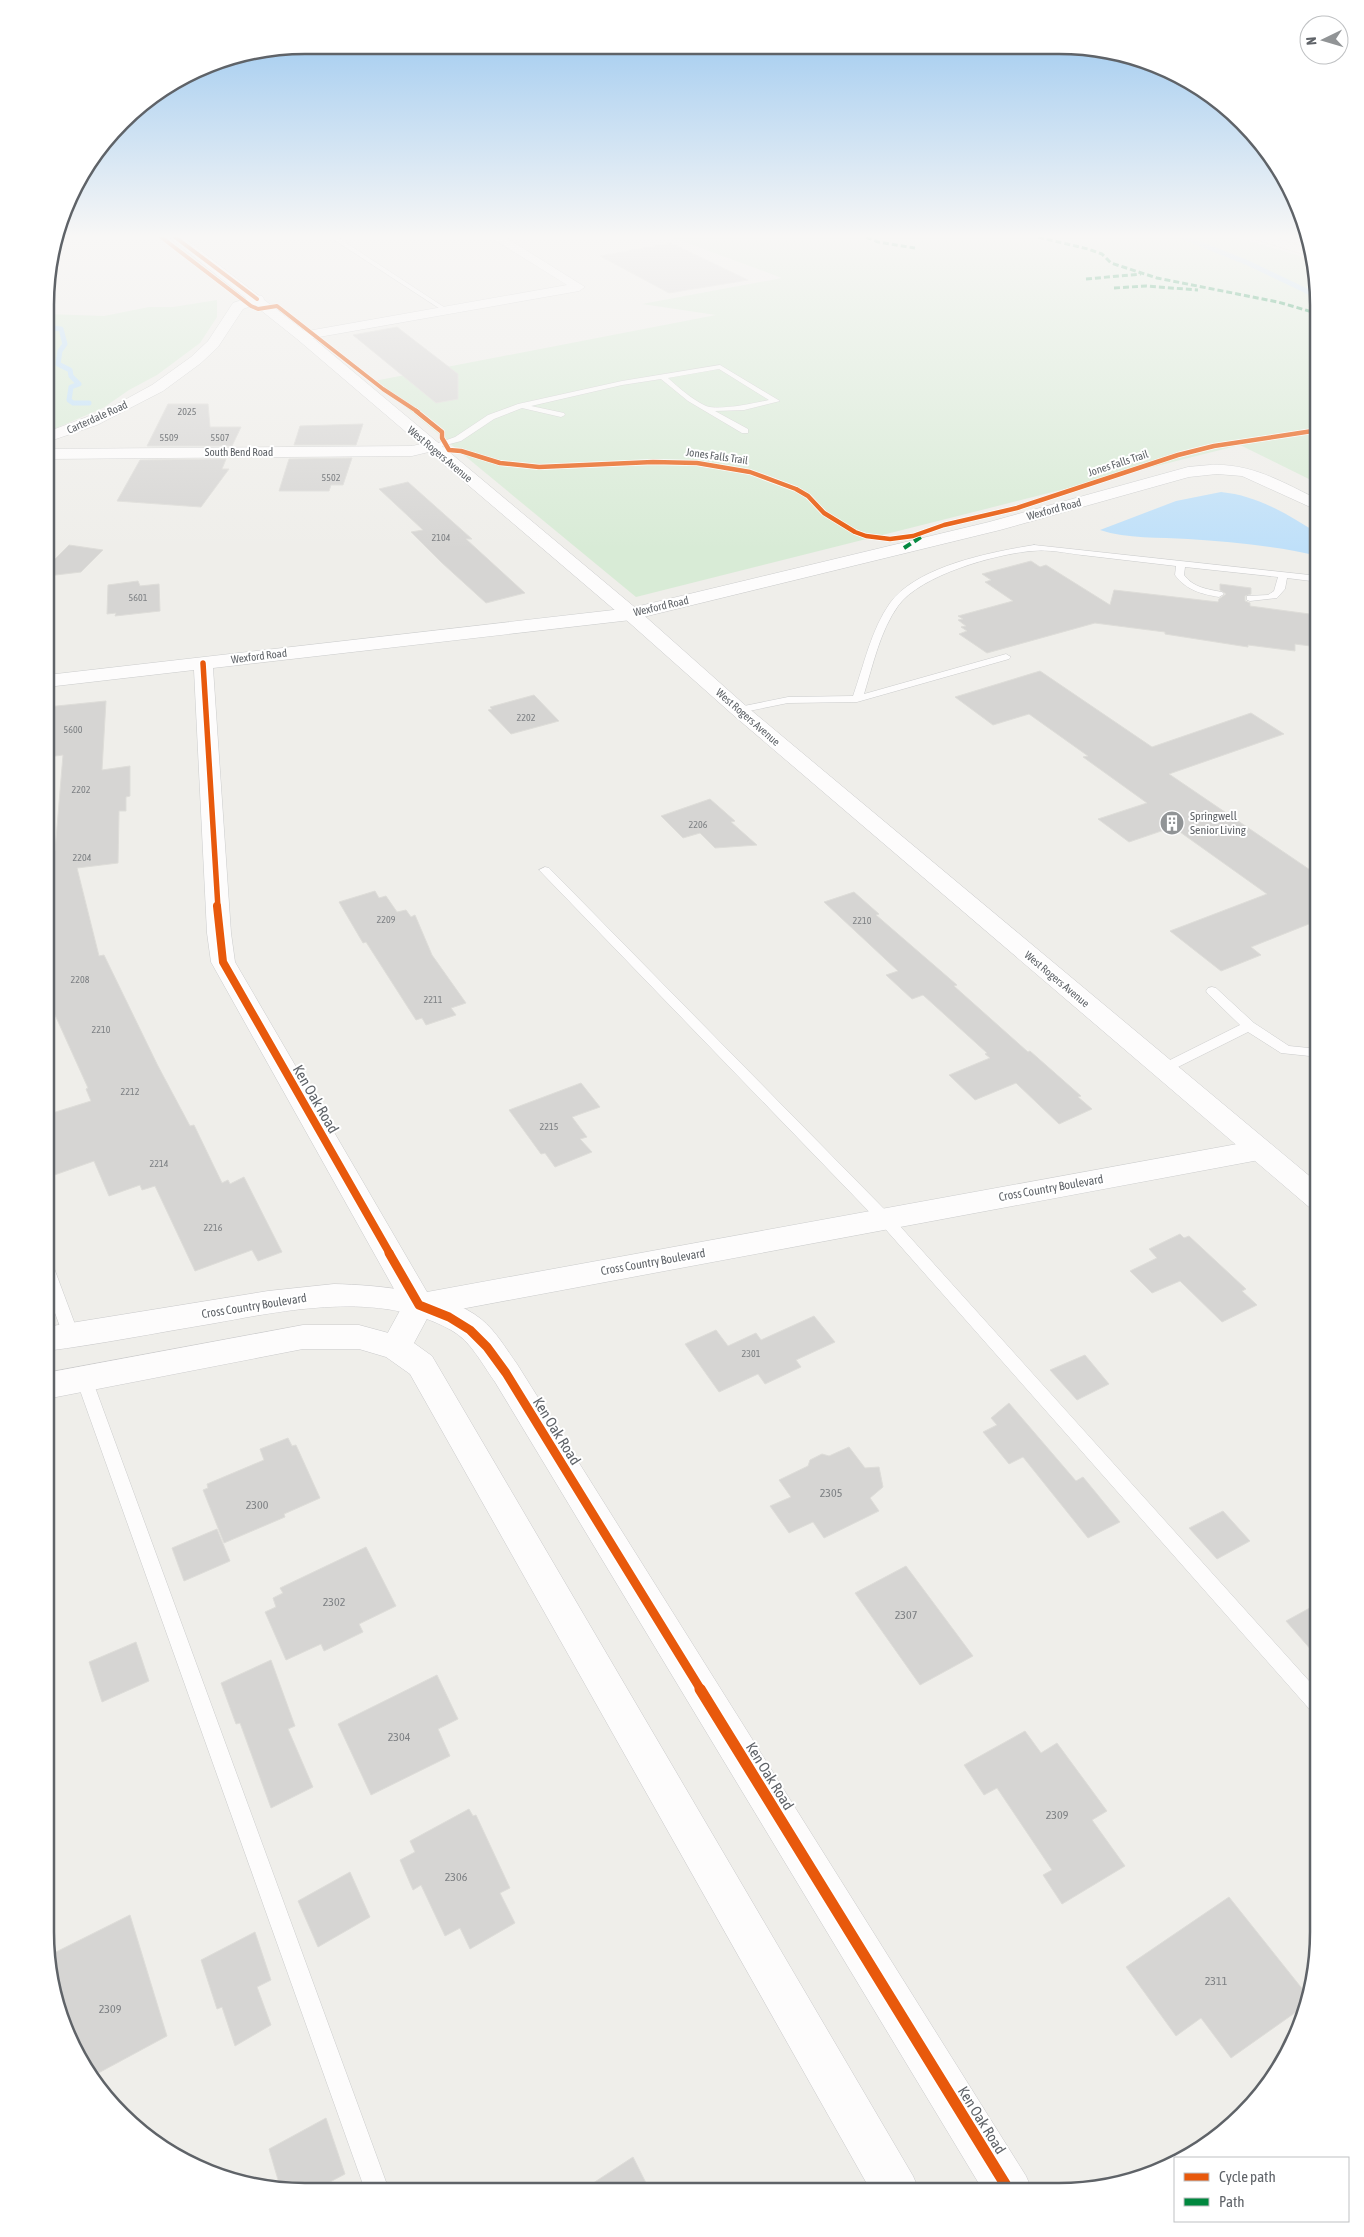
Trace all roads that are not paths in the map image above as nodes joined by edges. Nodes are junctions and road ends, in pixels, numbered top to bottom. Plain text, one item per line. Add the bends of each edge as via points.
1 (215, 341) edge
2 (308, 341) edge
3 (662, 376) junction
4 (521, 406) junction
5 (708, 409) junction
6 (561, 415) dead end
7 (744, 431) dead end
8 (54, 435) edge
9 (431, 447) junction
10 (54, 454) edge
11 (1310, 502) edge
12 (1181, 564) junction
13 (1283, 575) junction
14 (1310, 578) edge
15 (1219, 594) dead end
16 (1250, 598) dead end
17 (631, 614) junction
18 (1006, 656) dead end
19 (202, 663) junction
20 (54, 680) edge
21 (857, 699) junction
22 (739, 710) junction
23 (545, 870) dead end
24 (1212, 992) dead end
25 (1249, 1026) junction
26 (1310, 1052) edge
27 (1163, 1069) junction
28 (1259, 1150) junction
29 (1310, 1192) edge
30 (885, 1219) junction
31 (419, 1305) junction
32 (54, 1314) edge
33 (58, 1337) edge
34 (396, 1347) junction
35 (84, 1379) junction
36 (54, 1385) edge
37 (1310, 1697) edge
38 (374, 2183) edge
39 (892, 2183) edge
40 (1004, 2183) edge

1 - 8 street, Carterdale Road via 172,377 134,401 91,422
2 - 9 street, West Rogers Avenue
3 - 4 lane
3 - 5 lane
3 - 5 lane via 720,367 776,401 744,408
4 - 6 lane
4 - 9 lane via 491,417 458,439
5 - 7 lane
9 - 10 street, South Bend Road via 412,451
9 - 17 street, West Rogers Avenue
11 - 17 street, Wexford Road via 1262,478 1233,469 1188,472 994,526
12 - 13 lane
12 - 15 lane via 1179,575 1184,584
12 - 21 lane via 1034,548 936,574 905,591 894,603
13 - 14 lane
13 - 16 lane via 1282,589 1277,595
17 - 19 street, Wexford Road
17 - 22 street, West Rogers Avenue
18 - 21 lane
19 - 20 street, Wexford Road
19 - 31 street, Ken Oak Road via 223,962
21 - 22 lane via 788,700
22 - 27 street, West Rogers Avenue
23 - 30 lane
24 - 25 lane
25 - 26 lane via 1286,1050
25 - 27 lane
27 - 28 street, West Rogers Avenue
28 - 29 street, West Rogers Avenue
28 - 30 street, Cross Country Boulevard
30 - 31 street, Cross Country Boulevard
30 - 37 lane
31 - 33 street, Cross Country Boulevard via 378,1296 295,1298
31 - 34 street
31 - 40 street, Ken Oak Road via 464,1323 483,1340 506,1373
32 - 33 lane
34 - 35 street via 359,1337 303,1337
34 - 39 street via 421,1365 438,1393
35 - 36 street
35 - 38 lane

